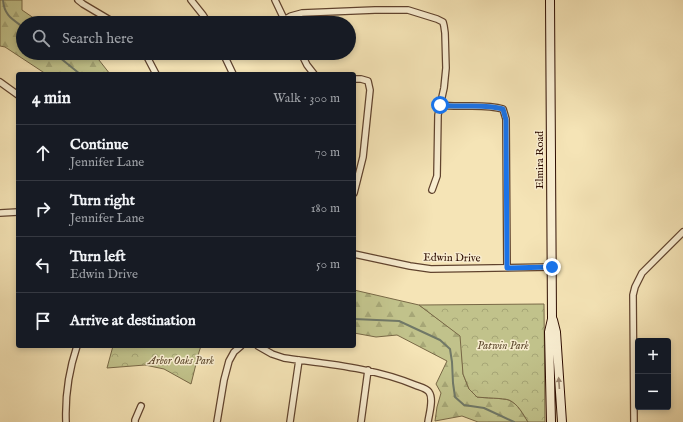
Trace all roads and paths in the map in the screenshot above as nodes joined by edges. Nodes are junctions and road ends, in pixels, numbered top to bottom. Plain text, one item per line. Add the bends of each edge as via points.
1 (78, 0) edge
2 (191, 0) edge
3 (275, 0) edge
4 (550, 0) edge
5 (103, 16) edge
6 (204, 16) edge
7 (283, 16) edge
8 (291, 16) edge
9 (148, 60) edge
10 (226, 60) edge
11 (304, 60) edge
12 (155, 72) edge
13 (232, 72) edge
14 (312, 72) edge
15 (356, 79) edge
16 (0, 82) edge
17 (16, 94) edge
18 (440, 105) junction
19 (356, 179) edge
20 (432, 190) dead end
21 (16, 212) edge
22 (0, 213) edge
23 (683, 232) edge
24 (356, 254) edge
25 (552, 267) junction
26 (507, 268) junction
27 (552, 319) junction
28 (77, 348) edge
29 (238, 348) edge
30 (262, 348) edge
31 (299, 360) junction
32 (368, 370) junction
33 (140, 406) dead end
34 (66, 422) edge
35 (135, 422) edge
36 (217, 422) edge
37 (290, 422) edge
38 (361, 422) edge
39 (428, 422) edge
40 (551, 422) edge
41 (562, 422) edge
42 (634, 422) edge

1 - 5 street
2 - 6 street
3 - 7 street
4 - 25 main road, Elmira Road
8 - 18 street via 302,13 391,9 408,10 440,20 444,26 446,68
9 - 12 street
10 - 13 street
11 - 14 street
15 - 19 street via 368,81 370,90 363,157
16 - 17 street
18 - 20 street via 437,176
18 - 26 street via 495,106 503,109 506,120
21 - 22 street
23 - 42 street via 642,273 635,287
24 - 26 street, Edwin Drive via 431,268
25 - 26 street, Edwin Drive
25 - 27 main road, Elmira Road
27 - 40 main road, Elmira Road via 549,332
41 -> 27 main road, Elmira Road via 556,332
28 - 34 street via 67,395
29 - 36 street via 229,361
30 - 31 street via 284,358
31 - 32 street
31 - 37 street
32 - 38 street
32 - 39 street via 397,378 427,391 431,401
33 - 35 street

